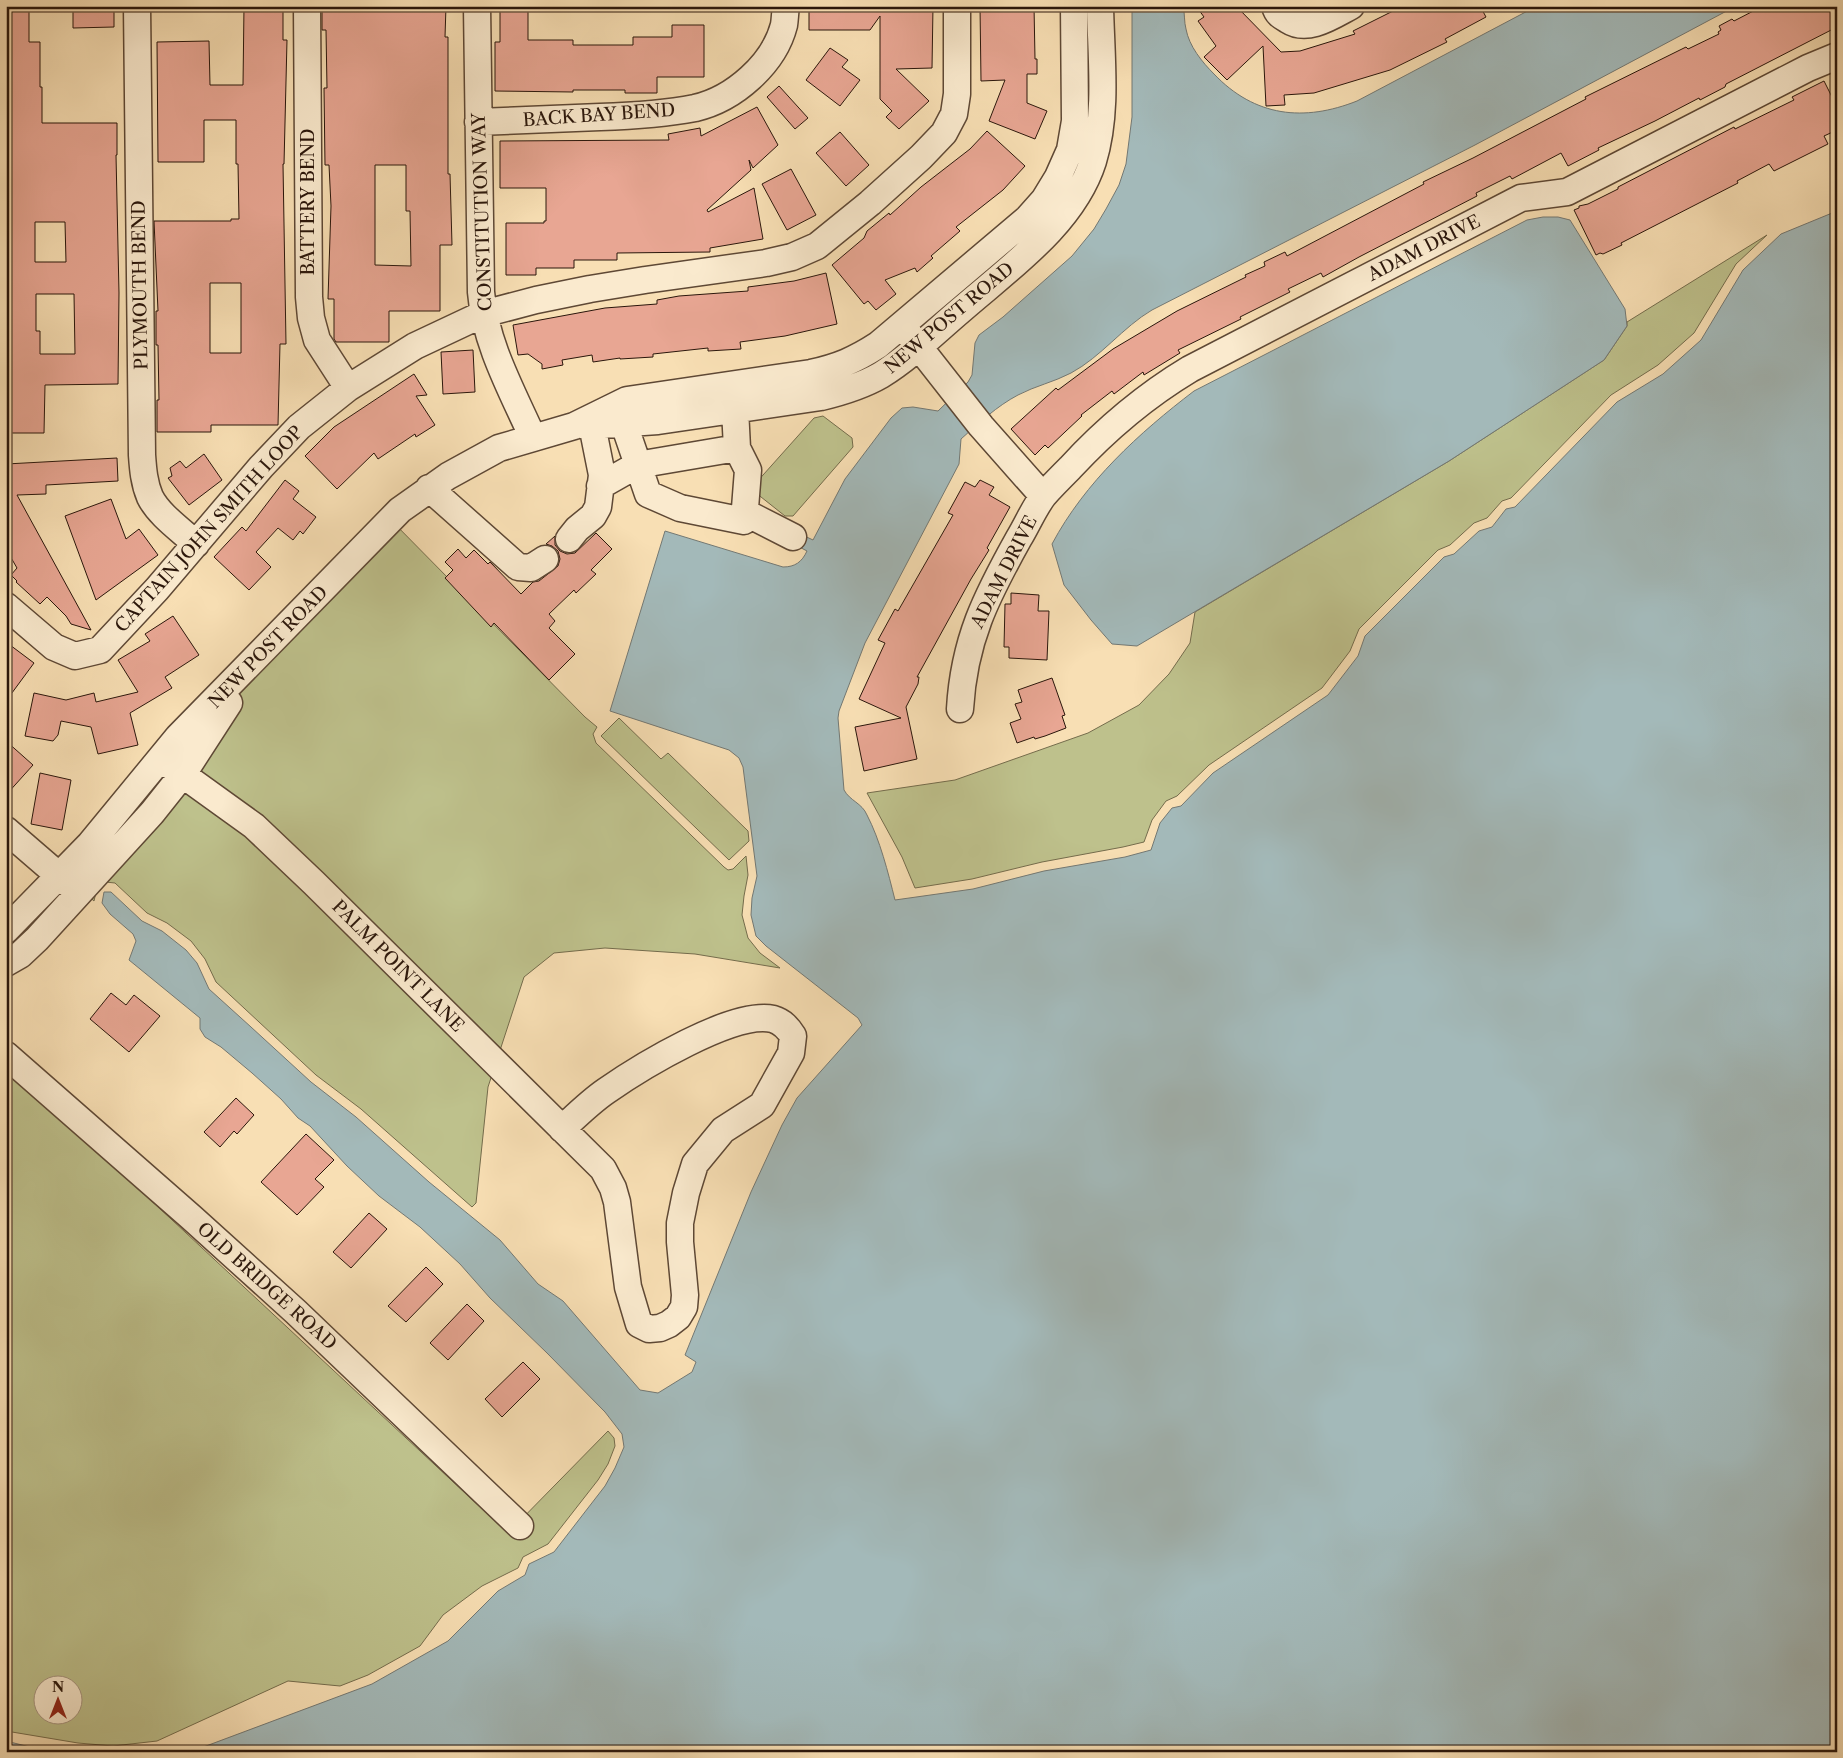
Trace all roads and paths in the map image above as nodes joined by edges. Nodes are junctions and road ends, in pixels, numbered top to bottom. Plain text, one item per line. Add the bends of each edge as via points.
1 (137, 6) edge
2 (307, 6) edge
3 (476, 6) edge
4 (786, 6) edge
5 (957, 6) edge
6 (1074, 6) edge
7 (1100, 6) edge
8 (1275, 6) edge
9 (1350, 6) edge
10 (1837, 56) edge
11 (478, 122) junction
12 (483, 314) junction
13 (902, 324) junction
14 (919, 347) junction
15 (348, 388) junction
16 (735, 409) junction
17 (624, 424) junction
18 (583, 426) junction
19 (533, 438) junction
20 (737, 448) junction
21 (637, 465) junction
22 (600, 486) junction
23 (430, 488) junction
24 (1043, 496) junction
25 (744, 512) junction
26 (792, 537) dead end
27 (569, 539) dead end
28 (196, 544) junction
29 (545, 559) dead end
30 (8, 611) edge
31 (262, 653) junction
32 (960, 709) dead end
33 (161, 759) junction
34 (183, 774) junction
35 (6, 830) edge
36 (69, 884) junction
37 (6, 930) edge
38 (6, 963) edge
39 (6, 1055) edge
40 (562, 1128) junction
41 (520, 1526) dead end

1 - 28 street, PLYMOUTH BEND via 143,477 150,498
2 - 15 street, BATTERY BEND via 311,318 317,340
3 - 11 street, CONSTITUTION WAY
4 - 11 street, BACK BAY BEND via 784,25 774,49 761,67 719,99 697,107 637,115
5 - 12 street, CAPTAIN JOHN SMITH LOOP via 957,94 954,114 944,133 921,157 817,246 774,261 590,289
6 - 13 street, NEW POST ROAD via 1075,121 1070,150 1058,177 1028,218
7 - 14 street, NEW POST ROAD via 1101,116 1094,155 1084,184 1039,242
8 - 9 street via 1277,13 1295,25 1319,23
10 - 24 street, ADAM DRIVE via 1568,192 1520,198 1190,369 1142,401 1096,440
11 - 12 street, CONSTITUTION WAY
12 - 15 street, CAPTAIN JOHN SMITH LOOP via 415,346
12 - 19 street, CONSTITUTION WAY via 498,359
13 - 14 street, ADAM DRIVE
13 - 18 street, NEW POST ROAD via 871,350 835,368 627,400
14 - 16 street, NEW POST ROAD via 882,374 842,392
14 - 24 street, ADAM DRIVE via 992,439
15 - 28 street, CAPTAIN JOHN SMITH LOOP via 280,446
16 - 17 street, NEW POST ROAD
16 - 20 street
17 - 18 street, NEW POST ROAD
17 - 21 street
18 - 19 street, NEW POST ROAD
18 - 22 street via 602,475
19 - 23 street, NEW POST ROAD via 498,448
20 - 21 street
20 - 25 street via 748,470
21 - 22 street
21 - 25 street via 648,494 655,498 680,508 744,522
22 - 27 street via 598,506 593,516
23 - 29 street via 518,566 531,568
23 - 31 street, NEW POST ROAD via 400,510
24 - 32 street, ADAM DRIVE via 977,622 964,665
25 - 26 street
28 - 30 street, CAPTAIN JOHN SMITH LOOP via 100,650 75,656 54,647
31 - 33 street, NEW POST ROAD
31 - 34 street
33 - 34 street, PALM POINT LANE
33 - 36 street, NEW POST ROAD via 90,844
34 - 36 street via 152,813
34 - 40 street, PALM POINT LANE via 254,826
35 - 36 street
36 - 37 street, NEW POST ROAD
36 - 38 street via 37,940
39 - 41 street, OLD BRIDGE ROAD via 296,1312
40 - 40 street, PALM POINT LANE via 603,1169 613,1188 634,1311 639,1324 649,1329 660,1328 678,1317 684,1307 680,1223 696,1164 723,1130 762,1105 791,1053 793,1036 786,1025 773,1019 753,1019 713,1030 663,1055 605,1092

